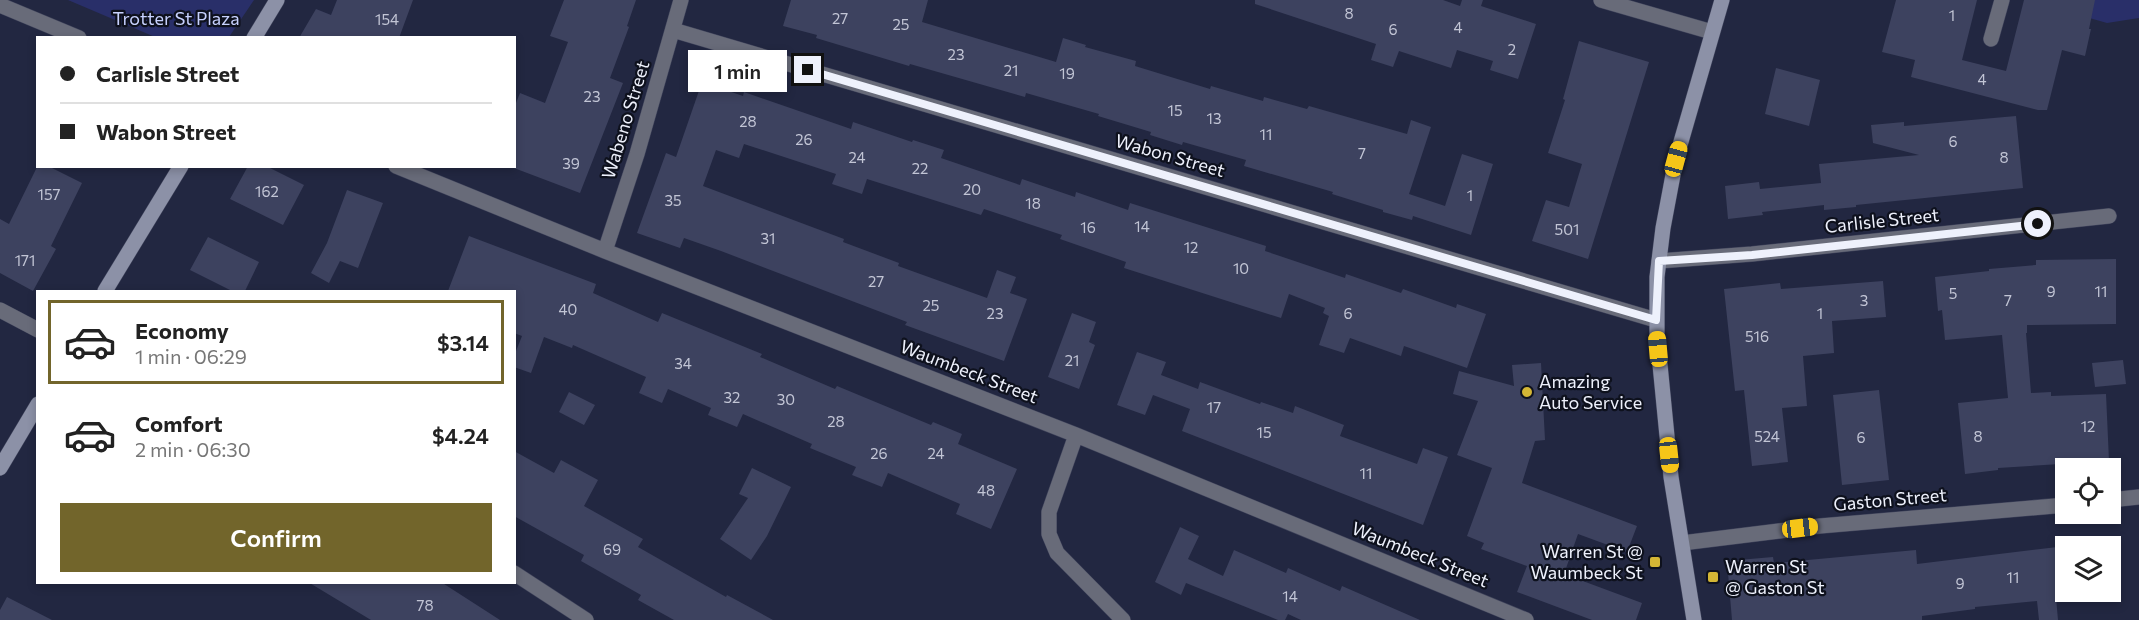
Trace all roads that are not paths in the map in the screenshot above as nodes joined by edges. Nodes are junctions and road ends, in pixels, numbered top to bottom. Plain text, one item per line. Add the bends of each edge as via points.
1 (277, 0) edge
2 (681, 0) edge
3 (1601, 0) edge
4 (1722, 0) edge
5 (2002, 0) edge
6 (0, 5) edge
7 (673, 30) junction
8 (1712, 32) junction
9 (74, 36) edge
10 (255, 36) edge
11 (1991, 39) dead end
12 (179, 168) edge
13 (401, 168) edge
14 (2109, 216) dead end
15 (605, 251) junction
16 (1659, 261) junction
17 (106, 290) edge
18 (0, 309) edge
19 (1656, 320) junction
20 (36, 329) edge
21 (36, 407) edge
22 (1076, 435) junction
23 (0, 468) edge
24 (2139, 497) edge
25 (2121, 499) edge
26 (2055, 506) edge
27 (1682, 543) junction
28 (516, 574) edge
29 (586, 620) edge
30 (1123, 620) edge
31 (1526, 620) edge
32 (1694, 620) edge

1 - 10 main road
2 - 7 street, Wabeno Street
3 - 8 street
4 - 8 main road
5 - 11 street
6 - 9 street
7 - 15 street, Wabeno Street
7 - 19 street, Wabon Street
8 - 16 main road via 1676,159
12 - 17 main road
13 - 15 street, Waumbeck Street
14 - 16 street, Carlisle Street via 1752,255
15 - 22 street, Waumbeck Street
16 - 19 main road
18 - 20 street
19 - 27 main road via 1671,477
21 - 23 main road
22 - 30 street via 1049,512 1049,534 1057,553
22 - 31 street, Waumbeck Street
24 - 25 street
26 - 27 street, Gaston Street via 1820,526
27 - 32 main road
28 - 29 street

